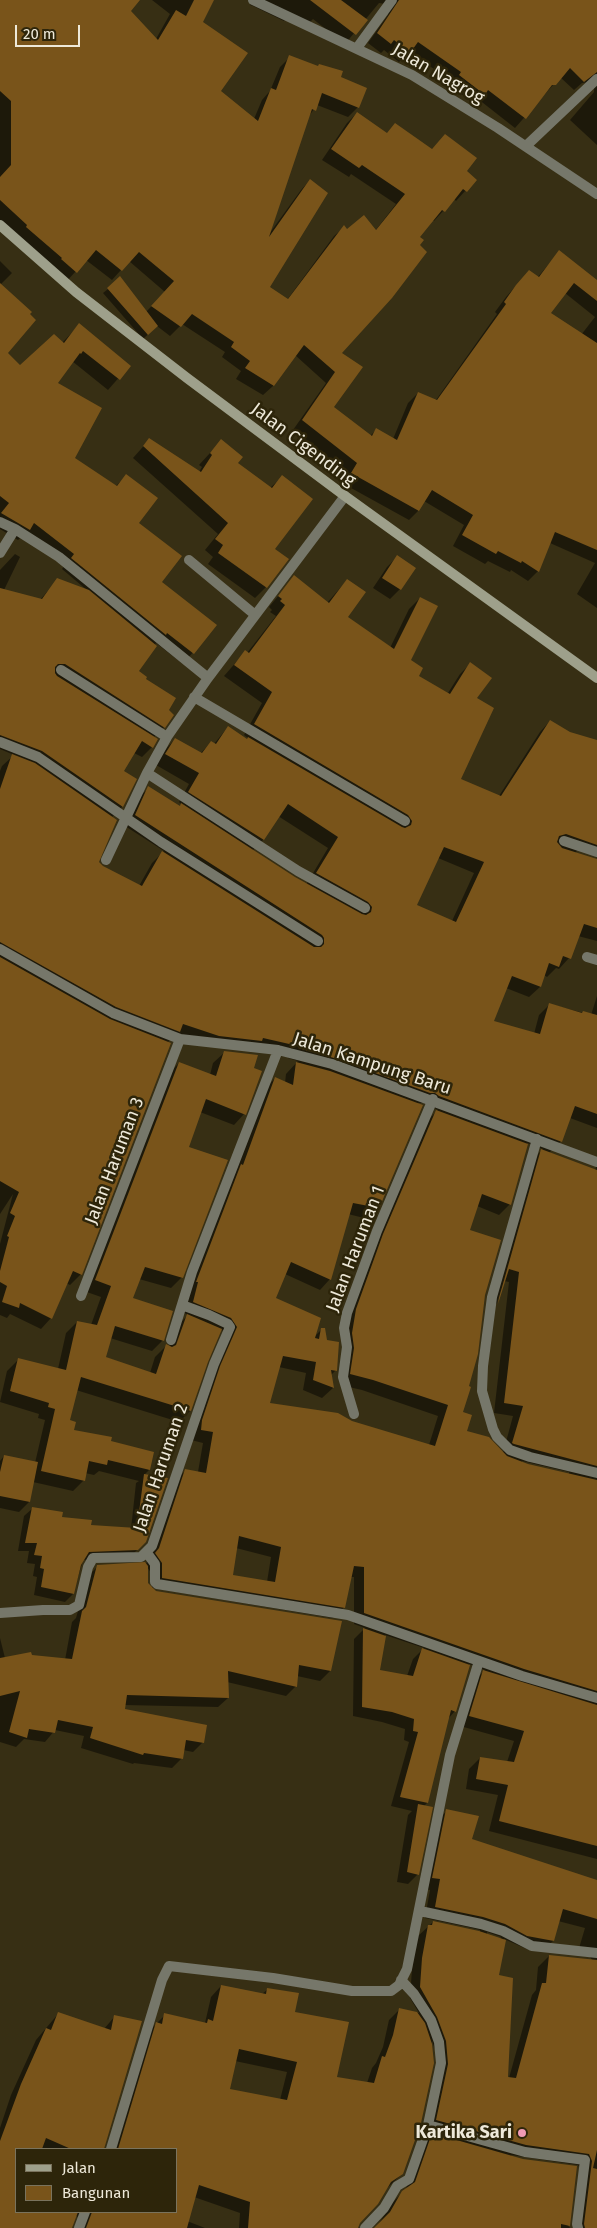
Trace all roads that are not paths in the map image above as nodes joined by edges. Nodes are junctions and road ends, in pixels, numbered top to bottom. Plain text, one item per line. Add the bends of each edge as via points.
1 (253, 0) edge
2 (392, 0) edge
3 (357, 48) junction
4 (597, 79) edge
5 (526, 146) junction
6 (597, 194) edge
7 (0, 225) edge
8 (345, 496) junction
9 (0, 522) edge
10 (14, 529) junction
11 (0, 553) edge
12 (189, 560) dead end
13 (254, 614) junction
14 (61, 670) dead end
15 (208, 678) junction
16 (597, 678) edge
17 (194, 697) junction
18 (167, 737) junction
19 (0, 742) edge
20 (147, 774) junction
21 (126, 817) junction
22 (406, 821) dead end
23 (564, 841) dead end
24 (597, 852) edge
25 (106, 860) dead end
26 (365, 908) dead end
27 (318, 941) dead end
28 (0, 949) edge
29 (180, 1039) junction
30 (278, 1050) junction
31 (433, 1099) junction
32 (537, 1139) junction
33 (597, 1162) edge
34 (81, 1296) dead end
35 (182, 1305) junction
36 (171, 1340) dead end
37 (354, 1414) dead end
38 (597, 1473) edge
39 (147, 1553) junction
40 (0, 1613) edge
41 (479, 1661) junction
42 (597, 1698) edge
43 (420, 1911) junction
44 (597, 1953) edge
45 (401, 1980) junction
46 (428, 2125) junction
47 (111, 2148) edge
48 (85, 2213) edge
49 (79, 2228) edge
50 (365, 2228) edge
51 (578, 2228) edge

1 - 3 street, Jalan Nagrog
2 - 3 street
3 - 5 street, Jalan Nagrog via 412,75
4 - 5 street
5 - 6 street, Jalan Nagrog
7 - 8 street, Jalan Cigending via 84,298
8 - 13 street
8 - 16 street, Jalan Cigending
9 - 10 street
10 - 11 street
10 - 15 street via 59,557
12 - 13 street
13 - 15 street
14 - 18 street
15 - 17 street
17 - 18 street
17 - 22 street
18 - 20 street
19 - 21 street via 38,757
20 - 21 street
20 - 26 street via 298,871
21 - 25 street
21 - 27 street
23 - 24 street
28 - 29 street, Jalan Kampung Baru via 113,1013
29 - 30 street, Jalan Kampung Baru
29 - 34 street, Jalan Haruman 3
30 - 31 street, Jalan Kampung Baru via 332,1064
30 - 35 street
31 - 32 street, Jalan Kampung Baru
31 - 37 street, Jalan Haruman 1 via 377,1231 347,1313 343,1377
32 - 33 street, Jalan Kampung Baru
32 - 38 street via 492,1297 482,1391 493,1429 510,1450
35 - 36 street
35 - 39 street, Jalan Haruman 2 via 230,1327
39 - 40 street, Jalan Haruman 2 via 141,1557 94,1558 88,1567 79,1605 70,1610
39 - 41 street via 155,1564 157,1584 348,1616
41 - 42 street
41 - 43 street via 450,1755
43 - 44 street via 469,1920 503,1931 532,1946
43 - 45 street via 407,1969
45 - 46 street via 431,2020 439,2042 441,2063
45 - 47 street via 391,1992 352,1991 169,1966
46 - 50 street via 409,2179 397,2186 384,2208
46 - 51 street via 525,2152 585,2160
48 - 49 street

